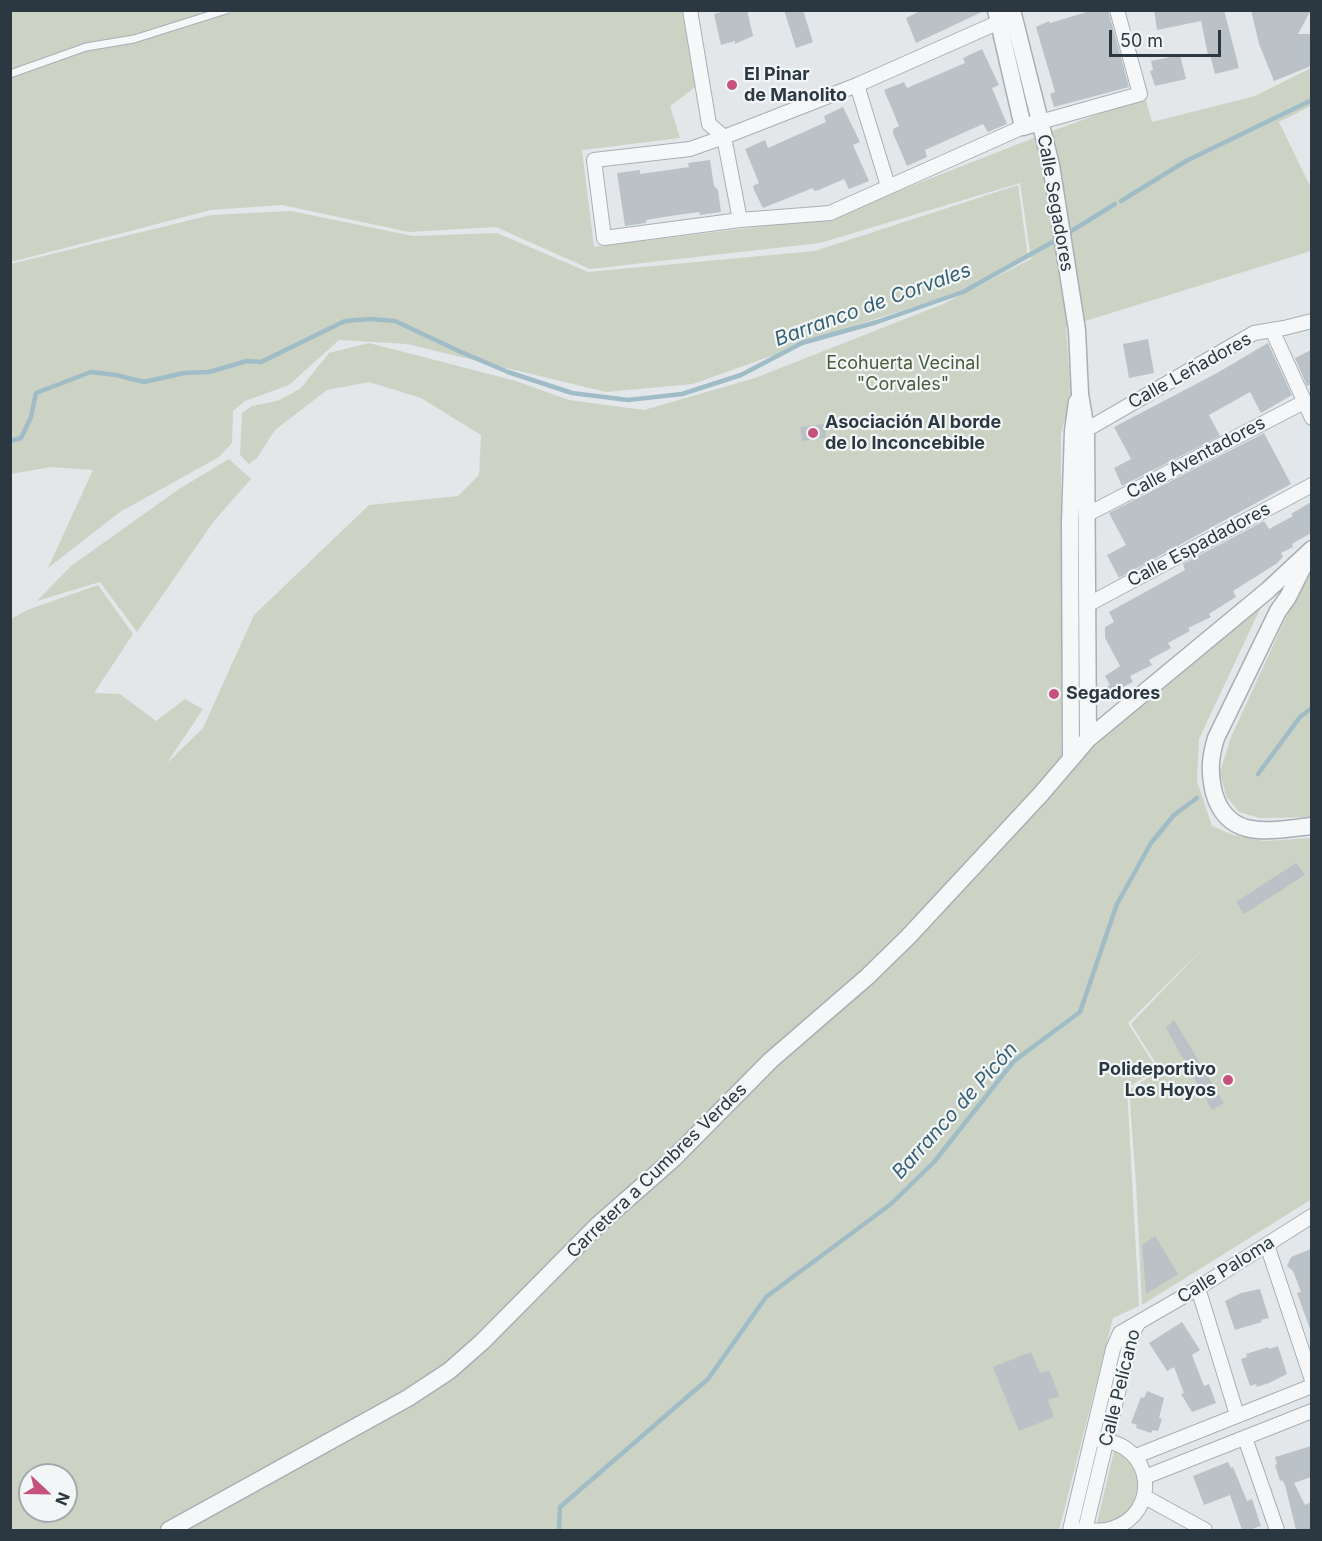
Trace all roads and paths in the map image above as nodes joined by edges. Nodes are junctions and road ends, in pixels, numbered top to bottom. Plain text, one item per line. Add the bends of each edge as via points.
1 (226, 10) edge
2 (690, 10) edge
3 (1117, 10) edge
4 (1009, 14) edge
5 (10, 74) edge
6 (857, 84) junction
7 (1040, 122) junction
8 (1023, 127) junction
9 (724, 138) junction
10 (888, 186) junction
11 (740, 220) junction
12 (1311, 321) edge
13 (1272, 330) junction
14 (1304, 402) junction
15 (1311, 418) edge
16 (1080, 430) junction
17 (1311, 485) edge
18 (1088, 514) junction
19 (1311, 549) edge
20 (1274, 585) junction
21 (1283, 604) junction
22 (1087, 605) junction
23 (1088, 739) junction
24 (1071, 758) junction
25 (1311, 826) edge
26 (1311, 1216) edge
27 (1267, 1245) junction
28 (1198, 1288) junction
29 (1139, 1322) junction
30 (1311, 1380) edge
31 (1311, 1386) edge
32 (1311, 1411) edge
33 (1238, 1415) junction
34 (1245, 1438) junction
35 (1091, 1440) junction
36 (1107, 1441) junction
37 (1136, 1456) junction
38 (1145, 1477) junction
39 (1145, 1497) junction
40 (1132, 1525) edge
41 (169, 1530) edge
42 (1070, 1530) edge
43 (1085, 1530) edge
44 (1205, 1530) edge
45 (1277, 1530) edge

1 - 5 lane via 134,39 86,46
2 - 9 street via 709,124
3 - 7 street via 1140,94
4 - 6 street
4 - 7 street, Calle Segadores
4 - 8 street
6 - 9 street
6 - 10 street
7 - 8 street
7 - 16 street, Calle Segadores via 1052,165 1077,330
8 - 10 street
9 - 11 street
9 - 11 street via 690,148 594,160 604,238
10 - 11 street via 830,213
12 - 13 street, Calle Leñadores
13 - 14 street
13 - 16 street, Calle Leñadores via 1254,333
14 - 15 street
14 - 18 street, Calle Aventadores
16 - 18 street, Calle Segadores
16 - 24 street, Calle Segadores via 1070,522
17 - 22 street, Calle Espadadores
18 - 22 street, Calle Segadores
19 - 20 street, Carretera a Cumbres Verdes
19 - 21 street
20 - 21 street via 1277,602
20 - 23 street, Carretera a Cumbres Verdes
21 - 25 street via 1216,738 1210,759 1211,779 1218,806 1238,826 1252,830
22 - 23 street, Calle Segadores
23 - 24 street, Carretera a Cumbres Verdes
24 - 41 street, Carretera a Cumbres Verdes via 867,978 771,1060 672,1160 599,1224 449,1371 408,1398
26 - 27 street, Calle Paloma
27 - 28 street, Calle Paloma
27 - 30 street
28 - 29 street, Calle Paloma
28 - 33 street
29 - 35 street, Calle Pelícano via 1120,1333 1113,1349
29 - 36 street, Calle Pelícano via 1132,1334
31 - 33 street
32 - 34 street
33 - 37 street
34 - 38 street
34 - 45 street
35 - 36 street
35 - 42 street, Calle Pelícano
36 - 37 street
36 - 43 street, Calle Pelícano
37 - 38 street
38 - 39 street
39 - 40 street
39 - 44 street
40 - 43 street
42 - 43 street

